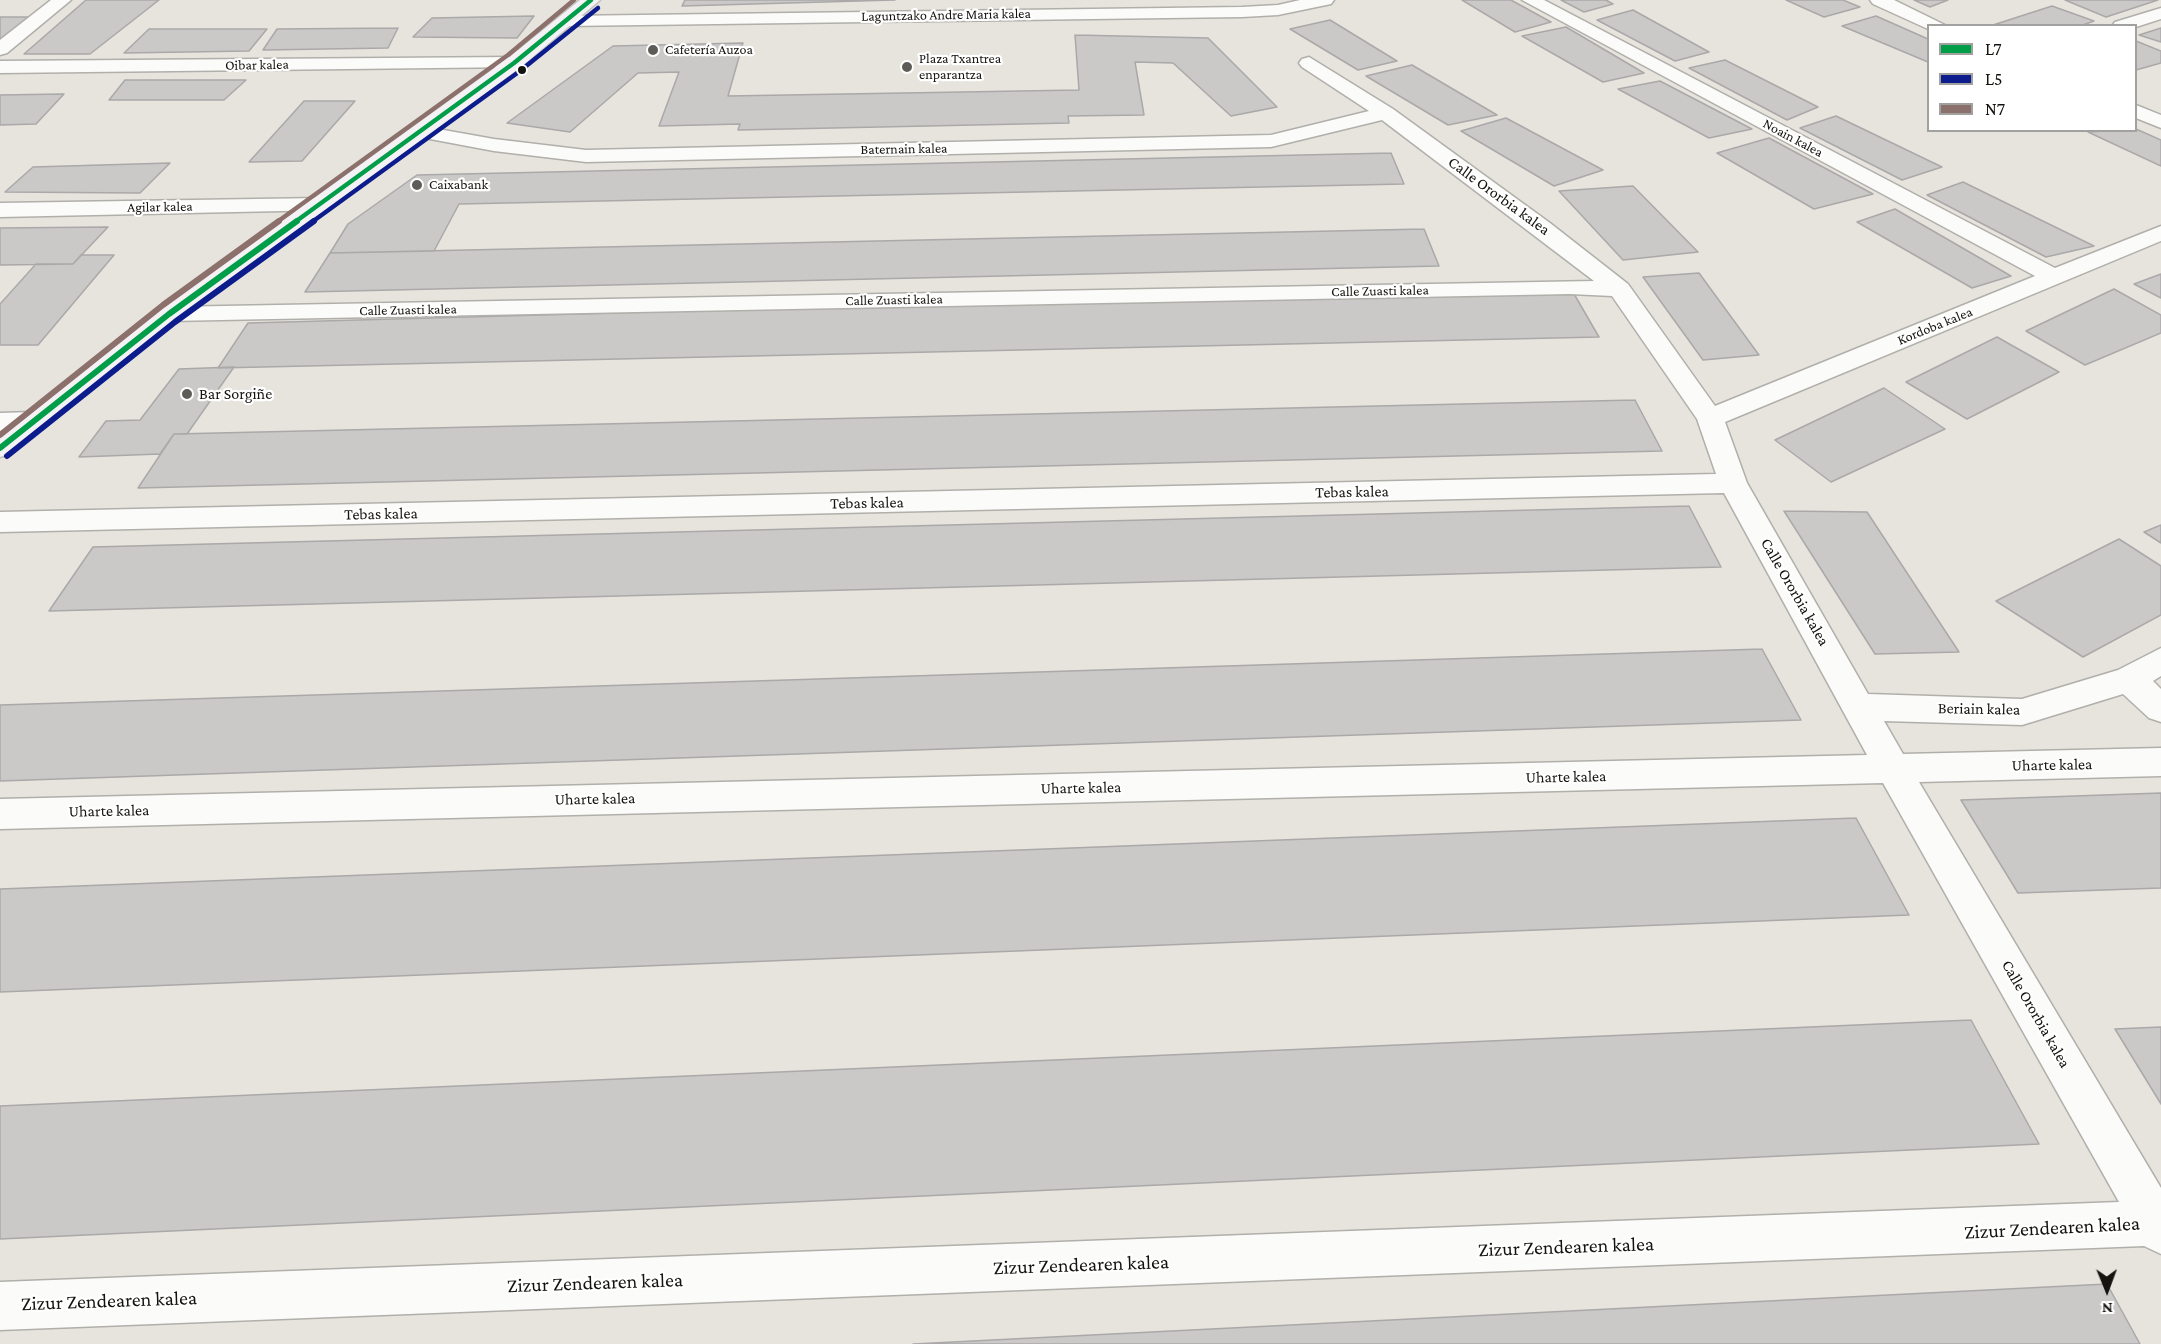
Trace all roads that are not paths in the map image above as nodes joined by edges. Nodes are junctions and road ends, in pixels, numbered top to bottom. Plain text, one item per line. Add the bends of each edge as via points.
1 (62, 0) edge
2 (591, 0) edge
3 (1325, 0) edge
4 (1532, 0) edge
5 (1879, 0) edge
6 (927, 8) edge
7 (2161, 13) edge
8 (566, 21) junction
9 (1933, 24) edge
10 (2127, 24) edge
11 (0, 50) edge
12 (514, 63) junction
13 (1309, 63) dead end
14 (0, 68) edge
15 (2137, 111) edge
16 (1386, 113) junction
17 (2161, 122) edge
18 (421, 132) junction
19 (321, 204) junction
20 (0, 210) edge
21 (2161, 233) edge
22 (2055, 277) junction
23 (1619, 289) junction
24 (170, 314) junction
25 (1710, 418) junction
26 (33, 421) junction
27 (0, 422) edge
28 (0, 448) edge
29 (1733, 483) junction
30 (0, 522) edge
31 (2161, 660) edge
32 (2128, 679) junction
33 (1861, 707) junction
34 (2161, 709) edge
35 (2161, 762) edge
36 (1893, 769) junction
37 (0, 813) edge
38 (2160, 1226) edge
39 (0, 1306) edge

1 - 11 street
2 - 8 main road
3 - 6 street, Laguntzako Andre Maria kalea via 1278,10 1242,12
4 - 22 street, Noain kalea
5 - 9 street
6 - 8 street, Laguntzako Andre Maria kalea
7 - 10 street
8 - 12 main road
12 - 14 street, Oibar kalea
12 - 18 main road
13 - 16 street, Calle Ororbia kalea
15 - 17 street
16 - 18 street, Baternain kalea via 1271,141 586,156
16 - 23 street, Calle Ororbia kalea
18 - 19 main road
19 - 20 street, Agilar kalea
19 - 24 main road
21 - 22 street, Kordoba kalea
22 - 25 street, Kordoba kalea
23 - 24 street, Calle Zuasti kalea via 1558,287
23 - 25 street, Calle Ororbia kalea
24 - 26 main road
25 - 29 street, Calle Ororbia kalea
26 - 27 street
26 - 28 main road
29 - 30 street, Tebas kalea
29 - 33 street, Calle Ororbia kalea
31 - 32 street, Beriain kalea
32 - 33 street, Beriain kalea via 2022,712
32 - 34 street
33 - 36 street, Calle Ororbia kalea
35 - 36 street, Uharte kalea
36 - 37 street, Uharte kalea
36 - 38 street, Calle Ororbia kalea
38 - 39 street, Zizur Zendearen kalea

